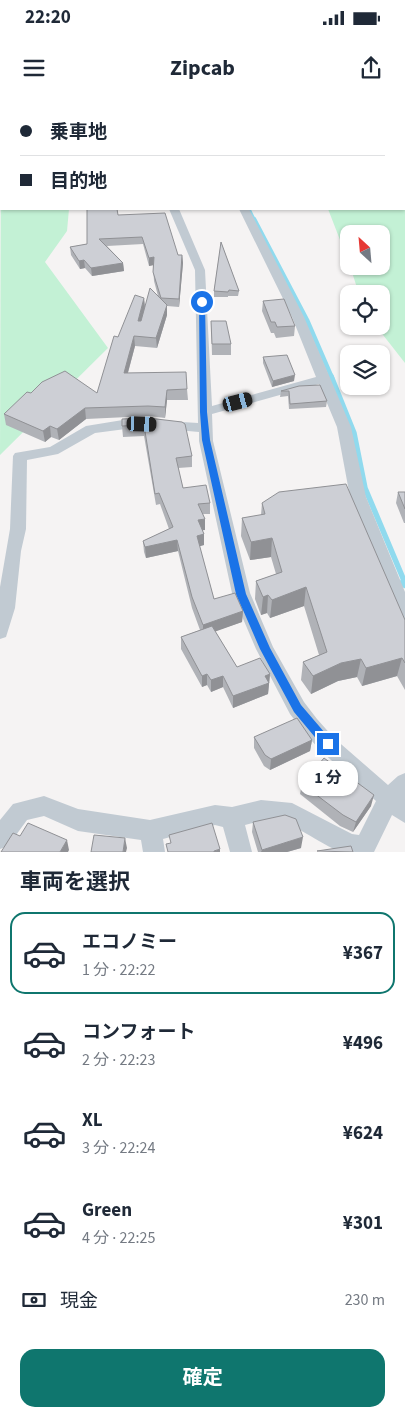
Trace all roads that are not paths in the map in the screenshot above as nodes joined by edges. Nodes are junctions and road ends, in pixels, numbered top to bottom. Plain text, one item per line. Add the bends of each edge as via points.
1 (174, 210) edge
2 (244, 210) edge
3 (323, 379) junction
4 (204, 420) junction
5 (6, 551) edge
6 (405, 614) edge
7 (0, 632) edge
8 (397, 790) edge
9 (405, 813) edge
10 (232, 818) junction
11 (0, 838) edge
12 (152, 841) edge
13 (241, 852) edge

1 - 4 street via 200,270
2 - 3 street via 298,317
3 - 4 street
3 - 6 street via 344,427 358,497
4 - 5 street via 91,428 53,451 20,456 18,529
4 - 8 street via 241,594 265,649 297,708 310,725 328,744
5 - 7 street via 6,608
8 - 9 street
8 - 10 street via 365,846 350,845 292,813 261,810
10 - 12 street via 215,815
10 - 13 street
11 - 12 street via 21,811 44,806 78,820

